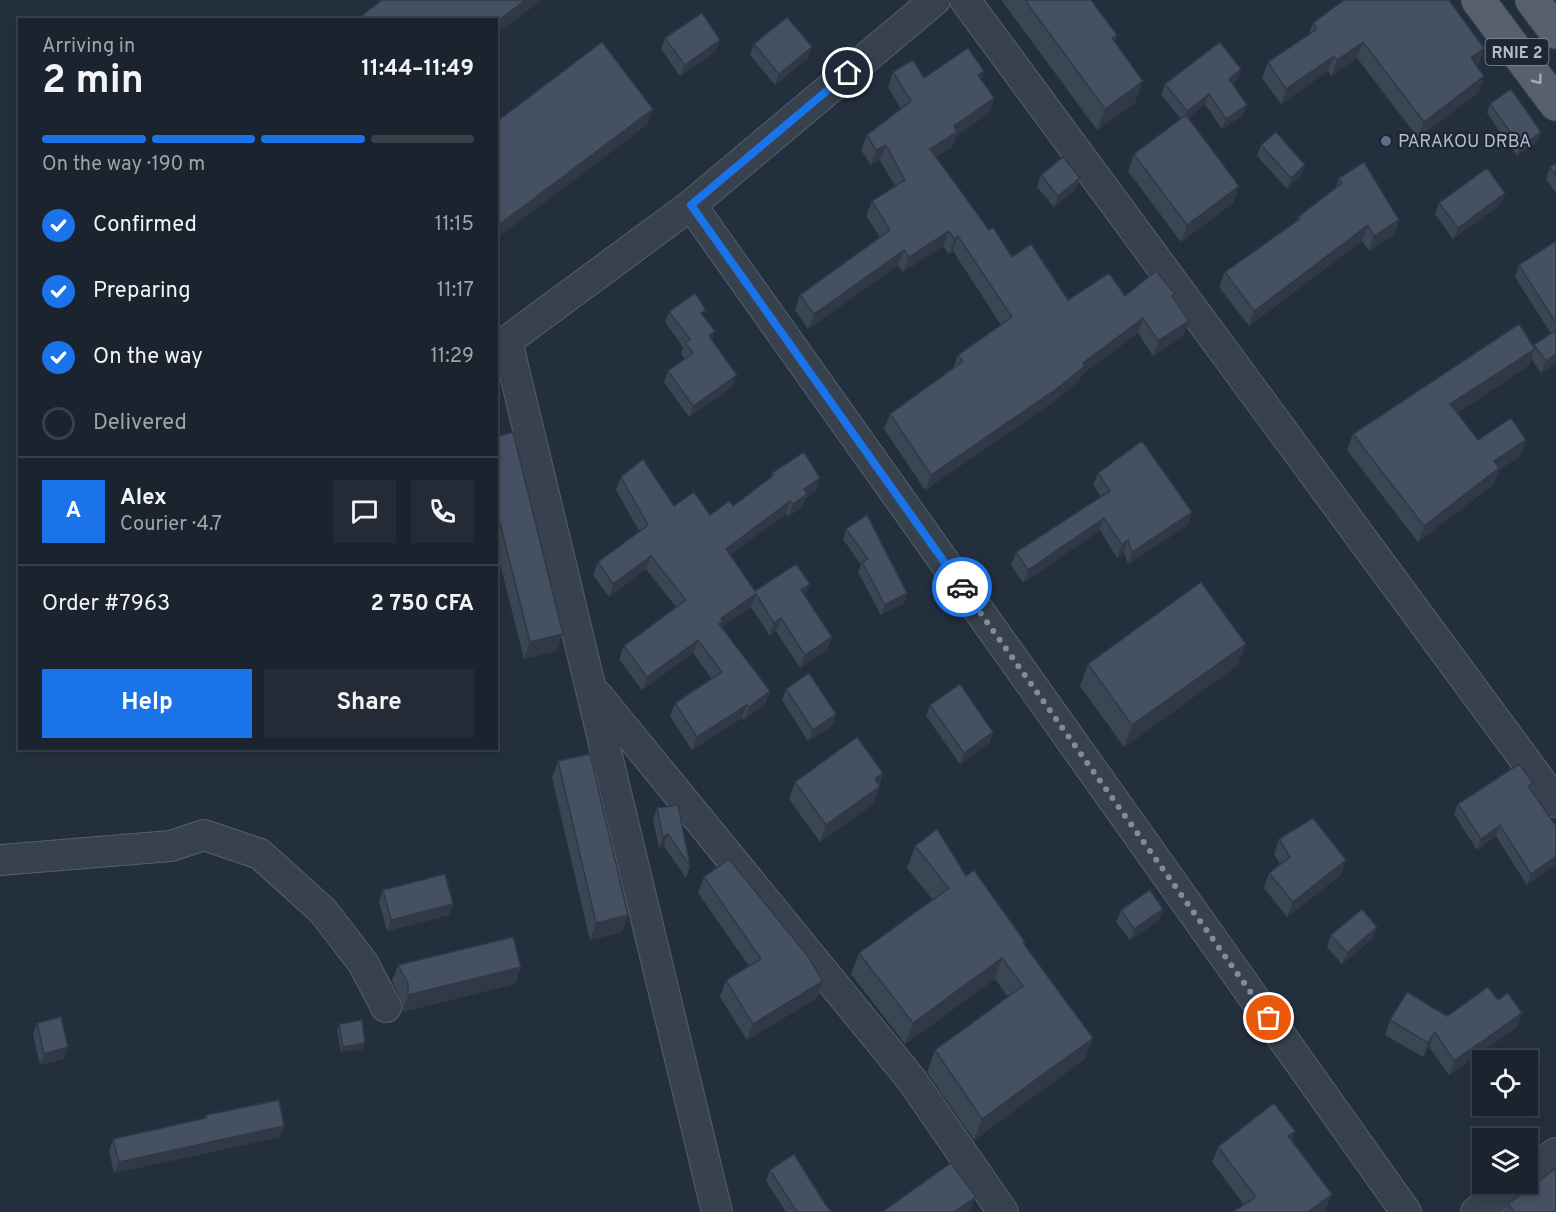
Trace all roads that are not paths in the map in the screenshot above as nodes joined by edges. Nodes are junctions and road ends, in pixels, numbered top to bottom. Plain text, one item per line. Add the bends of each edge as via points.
1 (935, 0) edge
2 (965, 0) edge
3 (1478, 0) edge
4 (1532, 0) edge
5 (1556, 32) edge
6 (1556, 104) edge
7 (691, 205) junction
8 (592, 689) junction
9 (1556, 802) edge
10 (0, 860) edge
11 (386, 1007) dead end
12 (1556, 1153) edge
13 (1538, 1166) edge
14 (1501, 1194) edge
15 (717, 1212) edge
16 (1003, 1212) edge
17 (1406, 1212) edge
18 (1476, 1212) edge

1 - 7 street
2 - 9 street
3 -> 6 main road, RNIE 2
4 - 5 main road, RNIE 2
7 - 8 street via 507,341
7 - 17 street
8 - 15 street
8 - 16 street via 911,1079
10 - 11 street via 171,846 204,835 260,854 323,911 363,963
12 - 13 street
14 - 18 street

